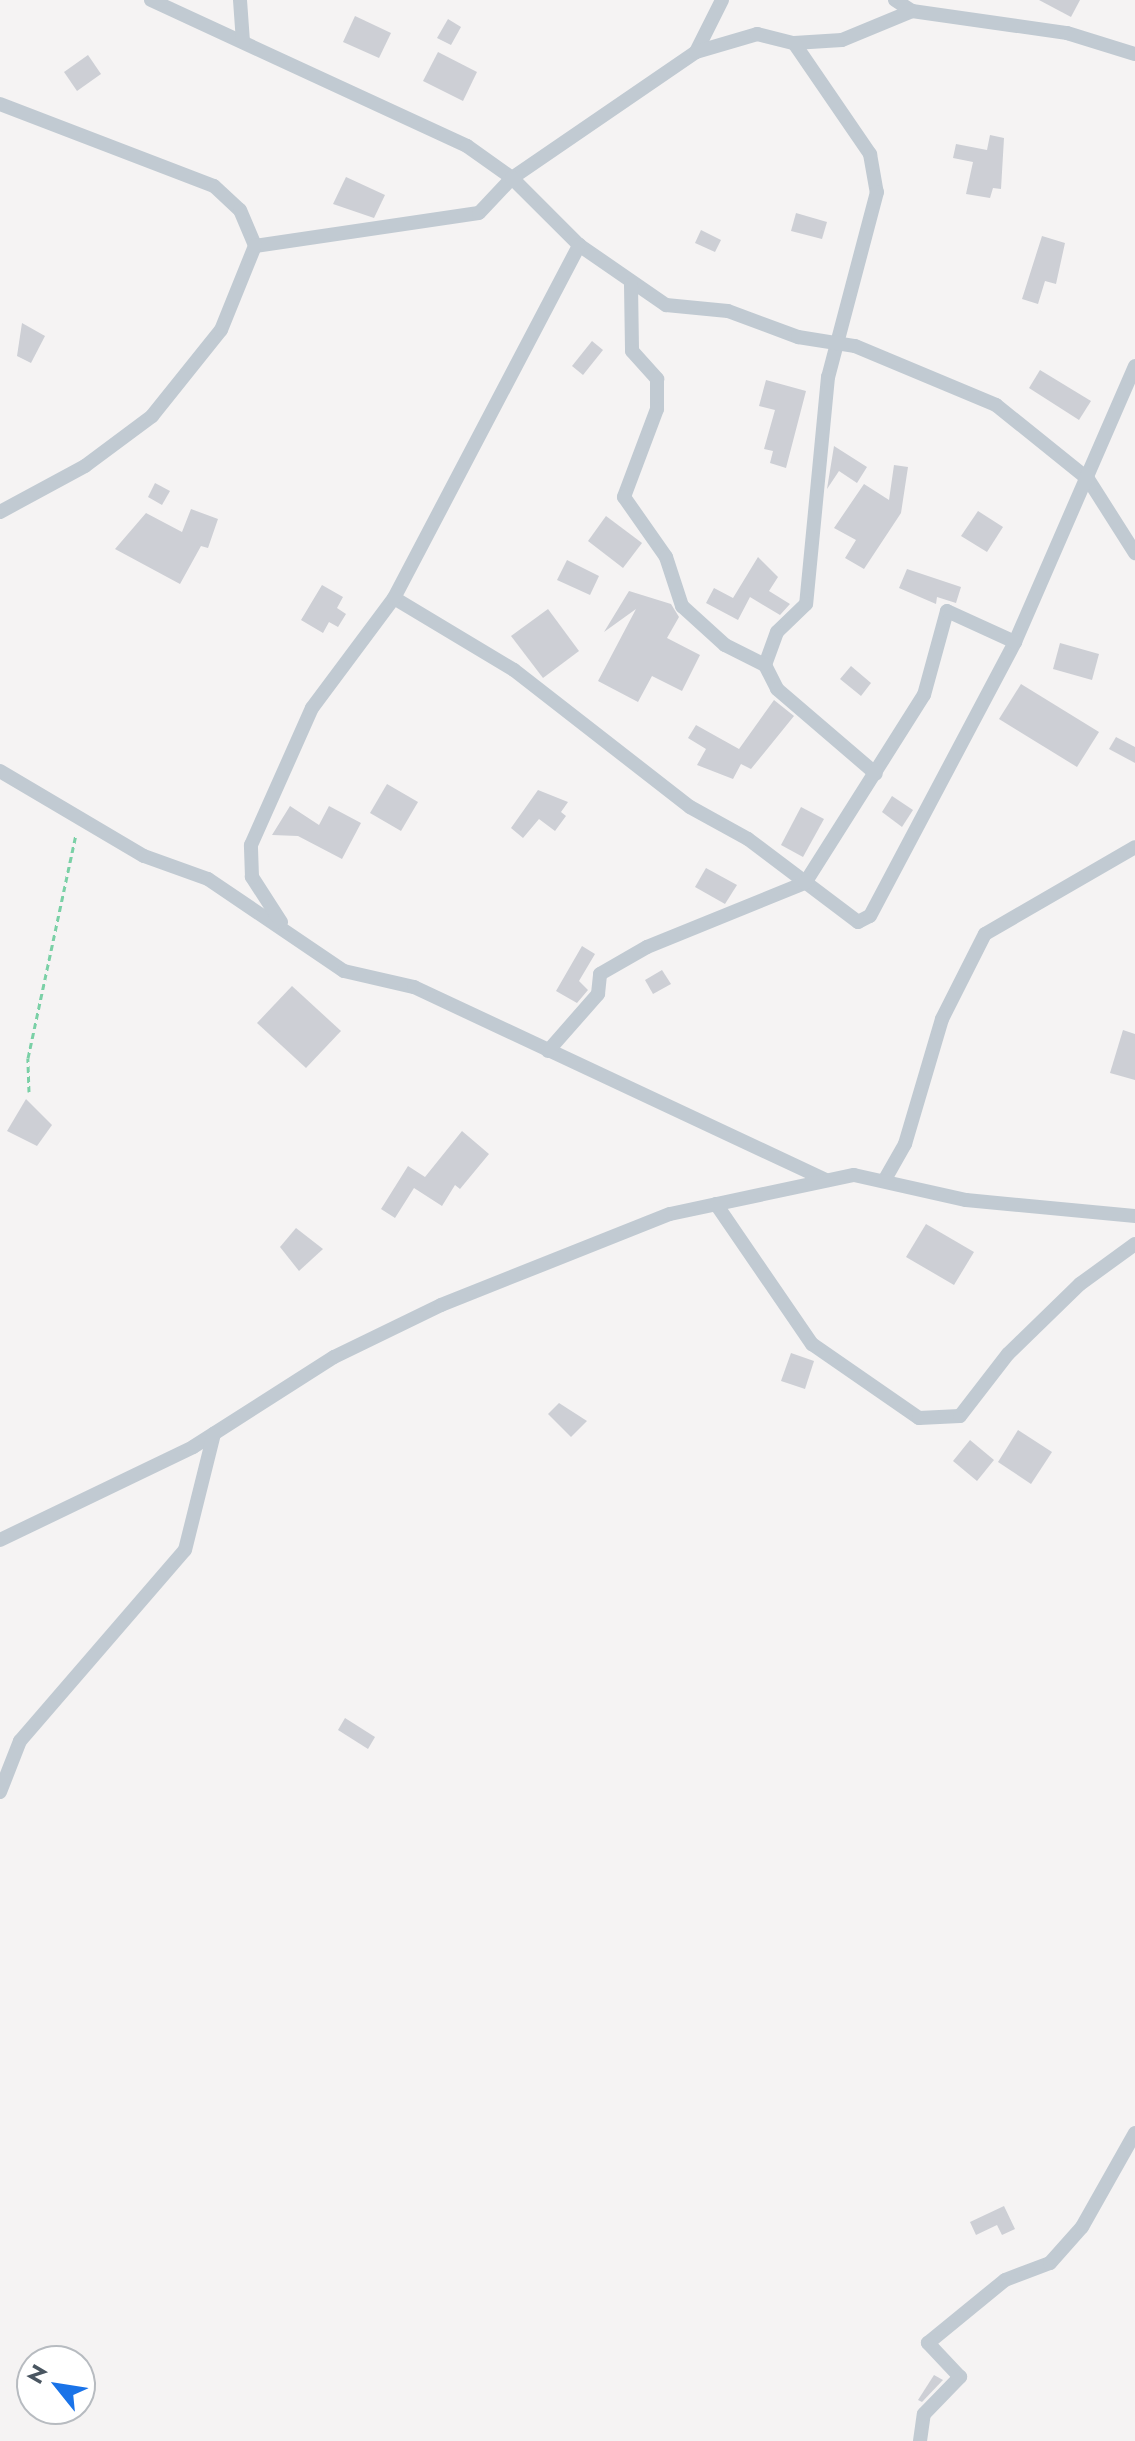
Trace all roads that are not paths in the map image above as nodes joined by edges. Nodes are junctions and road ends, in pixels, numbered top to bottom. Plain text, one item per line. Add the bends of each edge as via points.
1 (151, 0) edge
2 (240, 0) edge
3 (722, 0) edge
4 (895, 0) edge
5 (912, 11) junction
6 (243, 42) junction
7 (794, 43) junction
8 (696, 52) junction
9 (1135, 54) edge
10 (0, 104) edge
11 (512, 178) junction
12 (579, 245) junction
13 (255, 246) junction
14 (631, 285) junction
15 (836, 343) junction
16 (1135, 366) edge
17 (1088, 479) junction
18 (0, 512) edge
19 (1135, 553) edge
20 (394, 598) junction
21 (1015, 642) junction
22 (765, 665) junction
23 (0, 771) edge
24 (876, 774) junction
25 (1135, 847) edge
26 (805, 883) junction
27 (283, 925) junction
28 (548, 1051) junction
29 (826, 1180) junction
30 (884, 1181) junction
31 (716, 1204) junction
32 (1135, 1216) edge
33 (1135, 1244) edge
34 (214, 1434) junction
35 (0, 1540) edge
36 (0, 1792) edge
37 (1135, 2133) edge
38 (920, 2441) edge

1 - 6 street
2 - 6 street
3 - 8 street
4 - 5 street
5 - 7 street via 842,40
5 - 9 street via 1067,33
6 - 11 street via 467,146
7 - 8 street via 757,34
7 - 15 street via 870,154 877,192
8 - 11 street
10 - 13 street via 214,186 240,210
11 - 12 street
11 - 13 street via 479,213
12 - 14 street
12 - 20 street
13 - 18 street via 221,330 152,416 85,466
14 - 15 street via 666,305 728,311
14 - 22 street via 632,351 657,379 657,409 624,497 666,557 682,606 725,645
15 - 17 street via 996,405
15 - 22 street via 806,604 777,632
16 - 17 street
17 - 19 street
17 - 21 street
20 - 26 street via 514,670 690,807
20 - 27 street via 312,708 251,845 252,877
21 - 24 street via 956,613 941,617 924,695
21 - 26 street via 870,916 858,922
22 - 24 street via 777,689
23 - 27 street via 79,822 208,879
24 - 26 street
25 - 30 street via 985,934 942,1019 905,1144
26 - 28 street via 647,947 600,974 598,994
27 - 28 street via 344,971 414,987
28 - 29 street
29 - 30 street via 854,1175
29 - 31 street
30 - 32 street via 966,1200
31 - 33 street via 812,1344 919,1418 960,1416 1008,1354 1080,1284
31 - 34 street via 670,1214 441,1305 334,1357
34 - 35 street
34 - 36 street via 185,1550 20,1741
37 - 38 street via 1082,2227 1050,2263 1005,2280 928,2343 960,2377 924,2414

